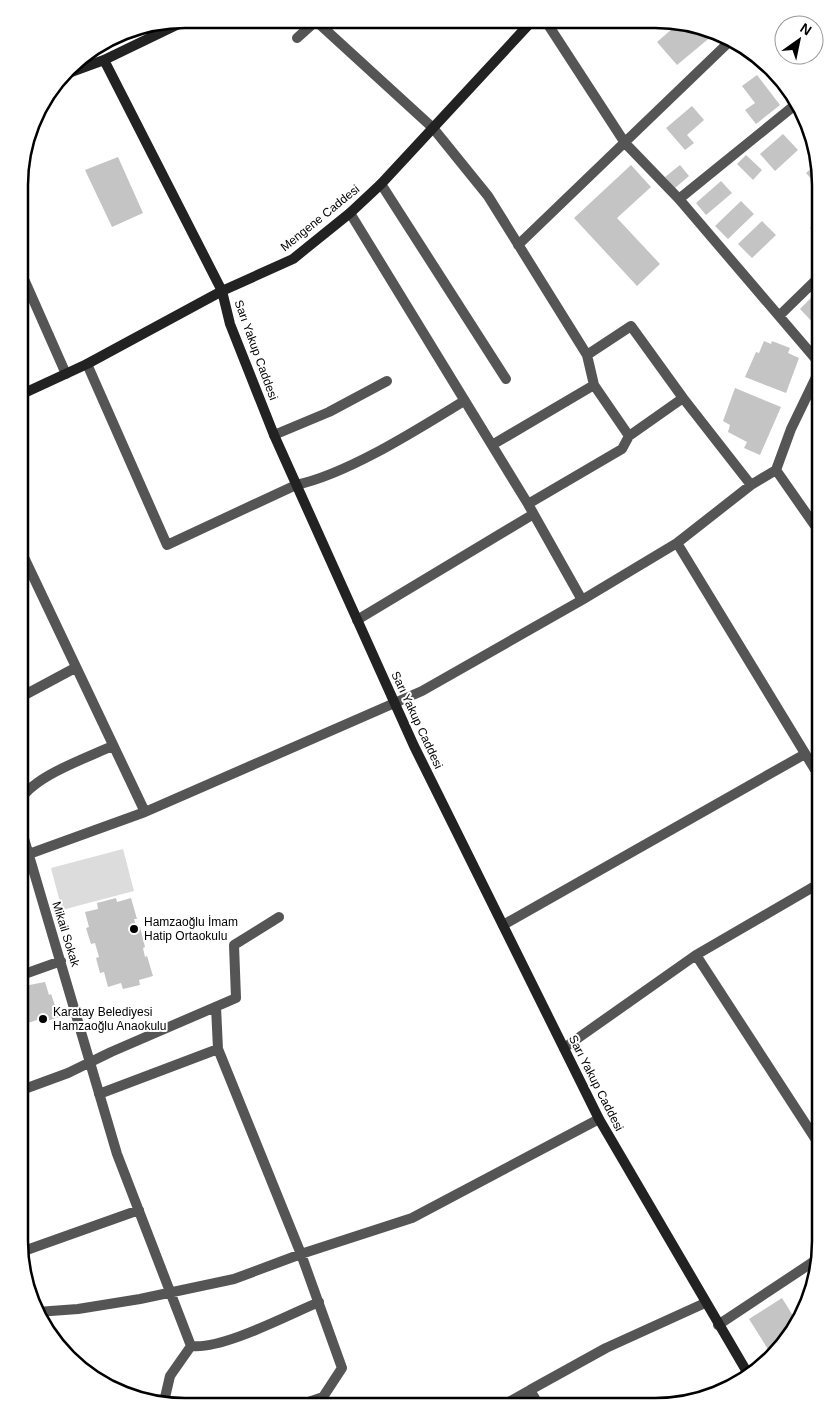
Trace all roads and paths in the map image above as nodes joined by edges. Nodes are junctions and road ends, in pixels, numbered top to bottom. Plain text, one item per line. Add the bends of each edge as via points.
1 (526, 27) edge
2 (550, 27) edge
3 (308, 28) edge
4 (325, 28) edge
5 (169, 29) edge
6 (297, 38) dead end
7 (726, 45) edge
8 (104, 60) junction
9 (76, 70) edge
10 (791, 108) edge
11 (433, 128) junction
12 (624, 143) junction
13 (381, 184) junction
14 (679, 199) junction
15 (350, 213) junction
16 (518, 245) junction
17 (812, 284) edge
18 (27, 286) edge
19 (222, 292) junction
20 (780, 315) junction
21 (812, 354) edge
22 (587, 355) junction
23 (87, 364) junction
24 (66, 374) junction
25 (506, 379) dead end
26 (387, 380) dead end
27 (594, 385) junction
28 (812, 386) edge
29 (27, 392) edge
30 (683, 398) junction
31 (464, 401) junction
32 (274, 435) junction
33 (629, 436) junction
34 (492, 445) junction
35 (776, 470) junction
36 (296, 485) junction
37 (751, 485) junction
38 (528, 504) junction
39 (532, 515) junction
40 (812, 521) edge
41 (677, 544) junction
42 (27, 564) edge
43 (582, 600) junction
44 (357, 620) junction
45 (75, 668) junction
46 (27, 694) edge
47 (394, 702) junction
48 (112, 746) junction
49 (805, 754) junction
50 (811, 764) edge
51 (27, 792) edge
52 (144, 812) junction
53 (27, 846) edge
54 (29, 854) junction
55 (811, 888) edge
56 (279, 917) dead end
57 (503, 925) junction
58 (696, 955) junction
59 (61, 961) junction
60 (27, 973) edge
61 (216, 1007) junction
62 (564, 1048) junction
63 (218, 1049) junction
64 (91, 1062) junction
65 (27, 1088) edge
66 (99, 1094) junction
67 (599, 1119) junction
68 (811, 1132) edge
69 (139, 1210) junction
70 (28, 1250) edge
71 (301, 1254) junction
72 (809, 1265) edge
73 (171, 1292) junction
74 (319, 1302) junction
75 (705, 1303) junction
76 (44, 1311) edge
77 (718, 1325) junction
78 (191, 1346) junction
79 (745, 1369) edge
80 (530, 1390) junction
81 (165, 1397) edge
82 (320, 1398) edge
83 (516, 1398) edge
84 (535, 1398) edge

1 - 11 street, Mengene Caddesi
2 - 12 street
3 - 6 street
4 - 11 street
5 - 8 street
7 - 12 street
8 - 9 street
8 - 19 street, Sarı Yakup Caddesi
10 - 14 street
11 - 13 street, Mengene Caddesi
11 - 16 street via 488,196
12 - 14 street
12 - 16 street
13 - 15 street, Mengene Caddesi
13 - 25 street
14 - 20 street
15 - 19 street, Mengene Caddesi via 293,259
15 - 31 street
16 - 22 street
17 - 20 street
18 - 24 street
19 - 23 street, Mengene Caddesi
19 - 32 street, Sarı Yakup Caddesi via 230,324
20 - 21 street
22 - 27 street
22 - 30 street via 631,326
23 - 24 street, Mengene Caddesi
23 - 36 street via 167,545
24 - 29 street, Mengene Caddesi
26 - 32 street via 329,412
27 - 33 street
27 - 34 street
28 - 35 street
30 - 33 street
30 - 37 street
31 - 34 street
31 - 36 street via 370,455 311,482
32 - 36 street, Sarı Yakup Caddesi
33 - 38 street via 622,449
34 - 38 street
35 - 37 street
35 - 40 street
36 - 44 street, Sarı Yakup Caddesi
37 - 41 street
38 - 39 street
39 - 43 street
39 - 44 street
41 - 43 street
41 - 49 street
42 - 45 street
43 - 47 street via 422,691
44 - 47 street, Sarı Yakup Caddesi
45 - 46 street
45 - 48 street
47 - 52 street
47 - 57 street, Sarı Yakup Caddesi
48 - 51 street via 44,779
48 - 52 street
49 - 50 street
49 - 57 street
52 - 54 street
53 - 54 street, Mikail Sokak
54 - 59 street, Mikail Sokak
55 - 58 street
56 - 61 street via 234,945 236,998
57 - 62 street, Sarı Yakup Caddesi
58 - 62 street
58 - 68 street
59 - 60 street
59 - 64 street, Mikail Sokak
61 - 63 street
61 - 64 street
62 - 67 street, Sarı Yakup Caddesi
63 - 66 street
63 - 71 street
64 - 65 street
64 - 66 street, Mikail Sokak
66 - 69 street, Mikail Sokak via 117,1154
67 - 71 street via 412,1218
67 - 75 street, Sarı Yakup Caddesi
69 - 70 street
69 - 73 street, Mikail Sokak
71 - 73 street via 234,1279
71 - 74 street
72 - 77 street
73 - 76 street via 78,1309
73 - 78 street, Mikail Sokak
74 - 78 street via 232,1338
74 - 82 street via 342,1368
75 - 77 street, Sarı Yakup Caddesi
75 - 80 street via 606,1348
77 - 79 street, Sarı Yakup Caddesi
78 - 81 street via 170,1376
80 - 83 street
80 - 84 street

